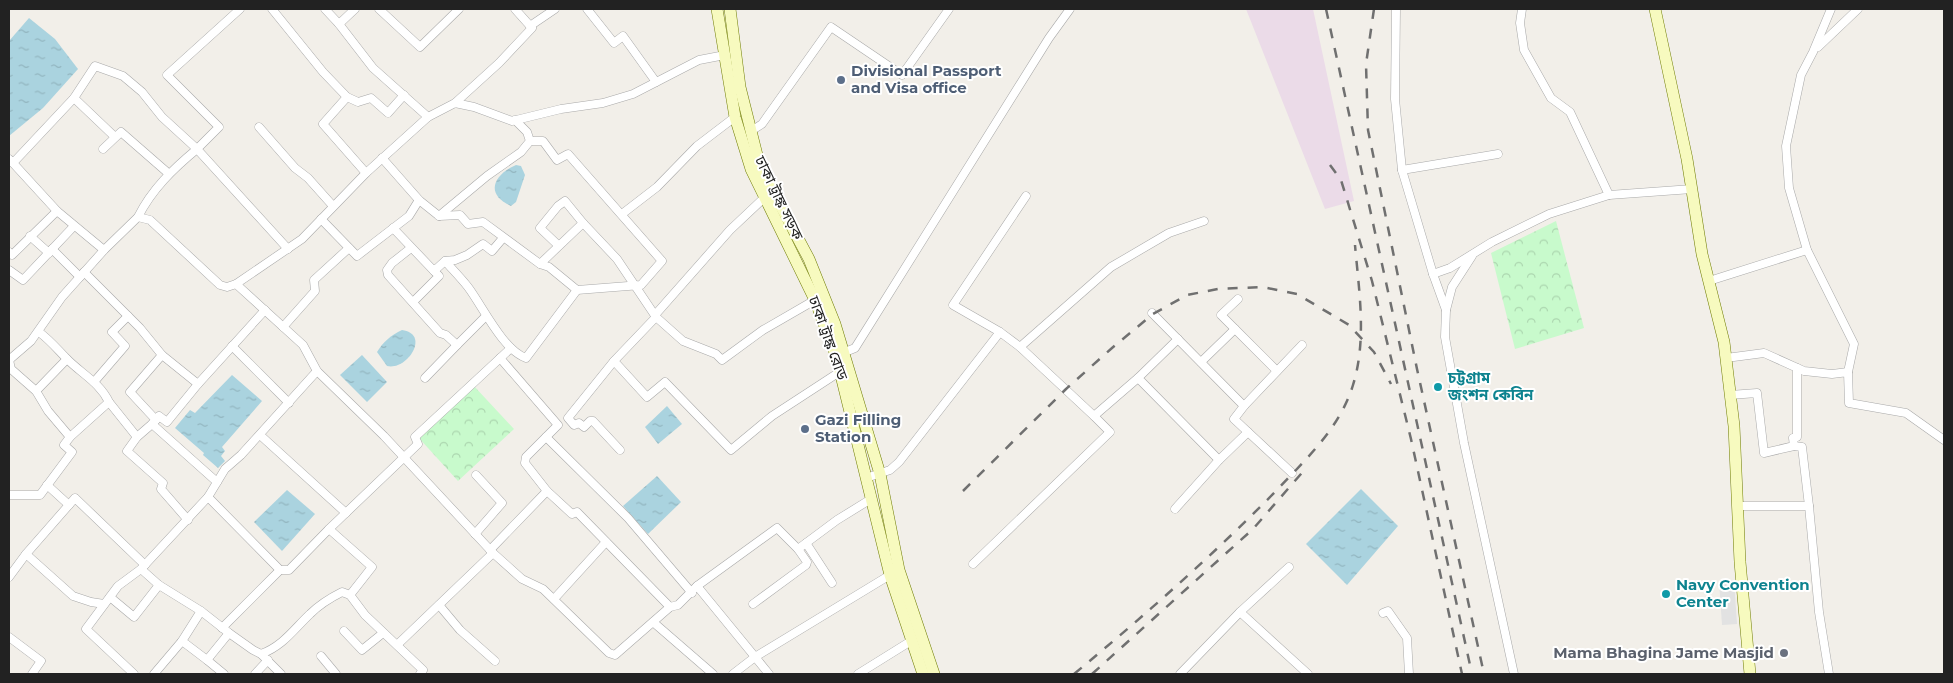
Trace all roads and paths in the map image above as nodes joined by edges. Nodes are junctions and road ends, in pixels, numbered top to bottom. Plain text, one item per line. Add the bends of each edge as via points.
1 (240, 9) edge
2 (272, 9) edge
3 (316, 9) edge
4 (325, 9) edge
5 (355, 9) edge
6 (379, 9) edge
7 (459, 9) edge
8 (515, 9) edge
9 (555, 9) edge
10 (588, 9) edge
11 (717, 9) edge
12 (730, 9) edge
13 (949, 9) edge
14 (1070, 9) edge
15 (1396, 9) edge
16 (1522, 9) edge
17 (1655, 9) edge
18 (1831, 9) edge
19 (1858, 9) edge
20 (339, 24) junction
21 (530, 26) junction
22 (1813, 52) junction
23 (725, 55) junction
24 (656, 82) junction
25 (404, 95) junction
26 (347, 97) junction
27 (74, 98) junction
28 (456, 103) junction
29 (428, 117) junction
30 (735, 117) junction
31 (515, 120) junction
32 (259, 127) dead end
33 (751, 131) junction
34 (115, 137) junction
35 (530, 141) junction
36 (103, 149) dead end
37 (197, 149) junction
38 (1498, 154) dead end
39 (382, 158) junction
40 (11, 161) edge
41 (1402, 170) junction
42 (168, 173) junction
43 (366, 173) junction
44 (1692, 189) junction
45 (1609, 195) junction
46 (1026, 196) dead end
47 (765, 198) junction
48 (419, 200) junction
49 (333, 206) junction
50 (56, 211) junction
51 (622, 214) junction
52 (439, 216) junction
53 (138, 217) junction
54 (321, 219) junction
55 (1204, 221) dead end
56 (583, 223) junction
57 (74, 226) junction
58 (393, 228) junction
59 (30, 236) junction
60 (503, 238) junction
61 (559, 246) junction
62 (288, 248) junction
63 (349, 248) junction
64 (411, 248) junction
65 (104, 250) junction
66 (1807, 250) junction
67 (50, 251) junction
68 (9, 252) edge
69 (1475, 252) junction
70 (445, 261) junction
71 (540, 264) junction
72 (9, 270) edge
73 (434, 271) junction
74 (82, 274) junction
75 (1433, 274) junction
76 (1709, 281) junction
77 (236, 284) junction
78 (634, 285) junction
79 (577, 290) junction
80 (1238, 299) dead end
81 (815, 300) junction
82 (413, 302) junction
83 (265, 310) junction
84 (1446, 310) junction
85 (1152, 312) dead end
86 (128, 316) junction
87 (486, 316) junction
88 (656, 316) junction
89 (283, 327) junction
90 (1235, 329) junction
91 (39, 332) junction
92 (1000, 332) junction
93 (1178, 339) junction
94 (1302, 345) dead end
95 (232, 346) junction
96 (457, 346) junction
97 (1020, 347) junction
98 (511, 348) junction
99 (162, 354) junction
100 (840, 354) junction
101 (500, 358) junction
102 (1726, 358) junction
103 (67, 359) junction
104 (614, 361) junction
105 (1201, 362) junction
106 (1797, 368) junction
107 (10, 370) edge
108 (841, 371) junction
109 (1277, 371) junction
110 (317, 372) junction
111 (1848, 372) junction
112 (425, 378) dead end
113 (1138, 378) junction
114 (852, 381) joint
115 (94, 382) junction
116 (198, 384) junction
117 (36, 391) junction
118 (1730, 395) junction
119 (109, 402) junction
120 (289, 403) junction
121 (1244, 406) junction
122 (1094, 416) junction
123 (154, 422) junction
124 (1248, 432) junction
125 (260, 434) junction
126 (137, 437) junction
127 (546, 437) junction
128 (70, 438) junction
129 (1944, 440) edge
130 (1794, 446) junction
131 (620, 450) dead end
132 (403, 457) junction
133 (1218, 460) junction
134 (1292, 473) dead end
135 (880, 474) junction
136 (476, 475) dead end
137 (866, 478) junction
138 (217, 482) junction
139 (47, 485) junction
140 (547, 491) junction
141 (9, 495) edge
142 (208, 497) junction
143 (871, 499) junction
144 (69, 505) junction
145 (1738, 506) junction
146 (1809, 506) junction
147 (1175, 508) dead end
148 (346, 513) junction
149 (188, 520) junction
150 (329, 528) junction
151 (475, 534) junction
152 (606, 542) junction
153 (806, 543) junction
154 (798, 549) junction
155 (492, 552) junction
156 (26, 554) junction
157 (973, 564) dead end
158 (143, 567) junction
159 (1289, 567) dead end
160 (280, 570) junction
161 (890, 575) junction
162 (9, 577) edge
163 (832, 584) dead end
164 (159, 585) junction
165 (695, 590) junction
166 (350, 595) junction
167 (110, 597) junction
168 (554, 599) junction
169 (104, 604) junction
170 (753, 604) dead end
171 (439, 605) junction
172 (670, 607) junction
173 (201, 611) junction
174 (1240, 612) junction
175 (1383, 613) dead end
176 (654, 622) junction
177 (222, 628) junction
178 (344, 631) dead end
179 (229, 633) junction
180 (383, 633) junction
181 (9, 637) edge
182 (182, 640) junction
183 (911, 641) junction
184 (397, 645) junction
185 (261, 654) junction
186 (320, 656) dead end
187 (755, 657) junction
188 (207, 660) junction
189 (268, 660) junction
190 (495, 661) dead end
191 (32, 674) edge
192 (134, 674) edge
193 (154, 674) edge
194 (224, 674) edge
195 (255, 674) edge
196 (281, 674) edge
197 (336, 674) edge
198 (420, 674) edge
199 (713, 674) edge
200 (733, 674) edge
201 (769, 674) edge
202 (858, 674) edge
203 (923, 674) edge
204 (934, 674) edge
205 (1180, 674) edge
206 (1308, 674) edge
207 (1409, 674) edge
208 (1514, 674) edge
209 (1750, 674) edge
210 (1829, 674) edge

1 - 37 street via 167,75 218,127
2 - 26 street
3 - 4 street via 320,12
4 - 20 street
5 - 20 street
6 - 7 street via 420,47
8 - 21 street
9 - 21 street
10 - 24 street via 614,43 623,36
11 - 23 main road, ঢাকা ট্রাঙ্ক রোড
12 - 33 main road, ঢাকা ট্রাঙ্ক সড়ক via 740,87
13 - 33 street via 902,75 831,27 762,124
14 - 100 street via 855,348
15 - 41 street via 1395,99
16 - 45 street via 1520,23 1524,50 1551,98 1570,112
17 - 44 main road
18 - 22 street
19 - 22 street
20 - 25 street via 373,68
21 - 28 street via 532,28 500,63
22 - 66 street via 1801,75 1786,146 1789,188
23 - 24 street via 699,60
23 - 30 main road, ঢাকা ট্রাঙ্ক রোড
24 - 31 street via 633,94 603,103
25 - 26 street via 388,113 372,98 358,102
25 - 29 street
26 - 43 street via 322,124
27 - 34 street
27 - 37 street via 95,66 123,76
27 - 40 street
28 - 29 street
28 - 31 street
29 - 39 street
30 - 47 main road, ঢাকা ট্রাঙ্ক রোড via 751,169
30 - 51 street via 697,146 657,187
31 - 35 street via 527,132
32 - 49 street
33 - 100 main road, ঢাকা ট্রাঙ্ক সড়ক via 760,166 809,259
34 - 36 street
34 - 42 street via 120,132
35 - 51 street via 543,141 557,160 568,154
35 - 52 street via 521,152
37 - 42 street
37 - 62 street
38 - 41 street
39 - 43 street
39 - 48 street
40 - 50 street
41 - 75 street
42 - 53 street
43 - 49 street
44 - 45 street
44 - 76 main road
45 - 69 street via 1549,214
46 - 92 street via 953,304
47 - 81 main road, ঢাকা ট্রাঙ্ক রোড
47 - 88 street via 730,230
48 - 52 street
48 - 58 street via 409,216
49 - 54 street
50 - 57 street
50 - 59 street
51 - 78 street via 662,261 641,284
52 - 60 street via 460,215 468,224 483,222
53 - 65 street
53 - 77 street via 150,220 220,285 227,288
54 - 62 street
54 - 63 street
55 - 97 street via 1169,233 1111,267
56 - 61 street
56 - 61 street via 565,201 558,206 540,228
56 - 78 street via 616,259
57 - 65 street
57 - 67 street
58 - 63 street via 357,256
58 - 64 street
59 - 67 street
59 - 68 street via 12,255
60 - 70 street via 492,251 483,244 467,255
60 - 71 street
61 - 71 street
62 - 77 street
63 - 89 street via 314,280 315,291
64 - 73 street
64 - 82 street via 387,270 388,276
65 - 74 street
66 - 76 street
66 - 111 street via 1854,344
67 - 72 street via 23,280
67 - 74 street
69 - 75 street via 1450,268
69 - 84 street via 1452,287
70 - 73 street
70 - 87 street via 468,287
71 - 79 street via 549,267
73 - 82 street via 439,276
74 - 86 street
74 - 91 street
75 - 84 street
76 - 102 main road
77 - 83 street
78 - 79 street
78 - 88 street
79 - 98 street via 526,358
80 - 90 street via 1222,315
81 - 88 street via 763,330 722,360 716,354 684,341
81 - 100 main road, ঢাকা ট্রাঙ্ক রোড
82 - 96 street
83 - 89 street
83 - 95 street
84 - 208 street via 1445,337 1462,433
85 - 93 street
86 - 99 street
86 - 115 street via 112,332 125,346
87 - 96 street
87 - 98 street
88 - 104 street
89 - 110 street via 303,344
90 - 105 street
90 - 109 street
91 - 103 street
91 - 107 street via 9,360
92 - 97 street
92 - 135 street via 913,446 890,470
93 - 105 street
93 - 113 street
94 - 109 street
95 - 116 street
95 - 120 street
96 - 112 street
97 - 122 street
98 - 101 street
99 - 116 street
99 - 123 street via 130,392
100 - 108 main road, ঢাকা ট্রাঙ্ক রোড
100 - 114 main road, ঢাকা ট্রাঙ্ক সড়ক
101 - 127 street via 557,424
101 - 132 street via 414,437 418,443
102 - 106 street via 1764,353
102 - 118 main road
103 - 115 street
103 - 117 street
104 - 108 street via 647,397 665,382 730,450 772,416
104 - 131 street via 568,418 574,425 579,423 584,427 593,421
105 - 121 street
106 - 111 street via 1832,374
106 - 130 street via 1797,437 1793,438
107 - 117 street
108 - 137 main road, ঢাকা ট্রাঙ্ক রোড
109 - 121 street
110 - 120 street
110 - 132 street
111 - 129 street via 1849,403 1906,412
113 - 122 street
113 - 133 street
114 - 135 main road, ঢাকা ট্রাঙ্ক রোড
115 - 119 street
116 - 123 street via 167,422 160,416
117 - 128 street
118 - 130 street via 1757,392 1764,453
118 - 145 main road
119 - 126 street
119 - 128 street
120 - 125 street
121 - 124 street via 1234,419
122 - 157 street via 1110,432
123 - 126 street
123 - 138 street
124 - 133 street
124 - 134 street
125 - 138 street via 225,469
125 - 148 street
126 - 149 street via 128,451 163,483 161,489
127 - 140 street via 524,460
127 - 165 street
128 - 139 street via 64,445 72,452
130 - 146 street via 1802,447
132 - 148 street
132 - 151 street
133 - 147 street
135 - 137 street
135 - 204 main road, ঢাকা ট্রাঙ্ক রোড via 899,570
136 - 151 street via 502,503
137 - 143 main road, ঢাকা ট্রাঙ্ক রোড
138 - 142 street
139 - 141 street via 40,495
139 - 144 street
140 - 152 street via 572,514 576,512
140 - 155 street
142 - 149 street
142 - 160 street
143 - 153 street
143 - 161 main road, ঢাকা ট্রাঙ্ক রোড
144 - 156 street
144 - 158 street via 74,498
145 - 146 street
145 - 209 main road
146 - 210 street via 1818,612
148 - 150 street
149 - 158 street
150 - 160 street via 289,570
150 - 166 street via 372,567
151 - 155 street
152 - 168 street
152 - 172 street
153 - 154 street
153 - 163 street
154 - 165 street via 777,528
154 - 170 street via 806,565
155 - 168 street via 522,579
155 - 171 street
156 - 162 street
156 - 169 street via 73,596
158 - 164 street
158 - 167 street via 118,586
159 - 174 street
160 - 177 street
161 - 183 main road, ঢাকা ট্রাঙ্ক রোড
161 - 187 street
164 - 167 street via 134,617
164 - 173 street
165 - 172 street via 678,605
165 - 187 street
166 - 180 street
166 - 185 street via 342,592 331,598 286,639
167 - 169 street
168 - 176 street via 608,652 615,655
169 - 192 street via 86,629
171 - 184 street
171 - 190 street via 460,630
172 - 176 street
173 - 177 street
173 - 182 street
174 - 205 street
174 - 206 street
175 - 207 street via 1388,610 1407,638
176 - 199 street
177 - 179 street
178 - 180 street via 362,650
179 - 185 street
179 - 188 street
180 - 184 street
181 - 191 street via 41,661
182 - 188 street
182 - 193 street
183 - 202 street
183 - 203 main road, ঢাকা ট্রাঙ্ক রোড
184 - 198 street via 422,670
185 - 189 street
186 - 197 street
187 - 200 street
187 - 201 street
188 - 194 street
189 - 195 street
189 - 196 street

